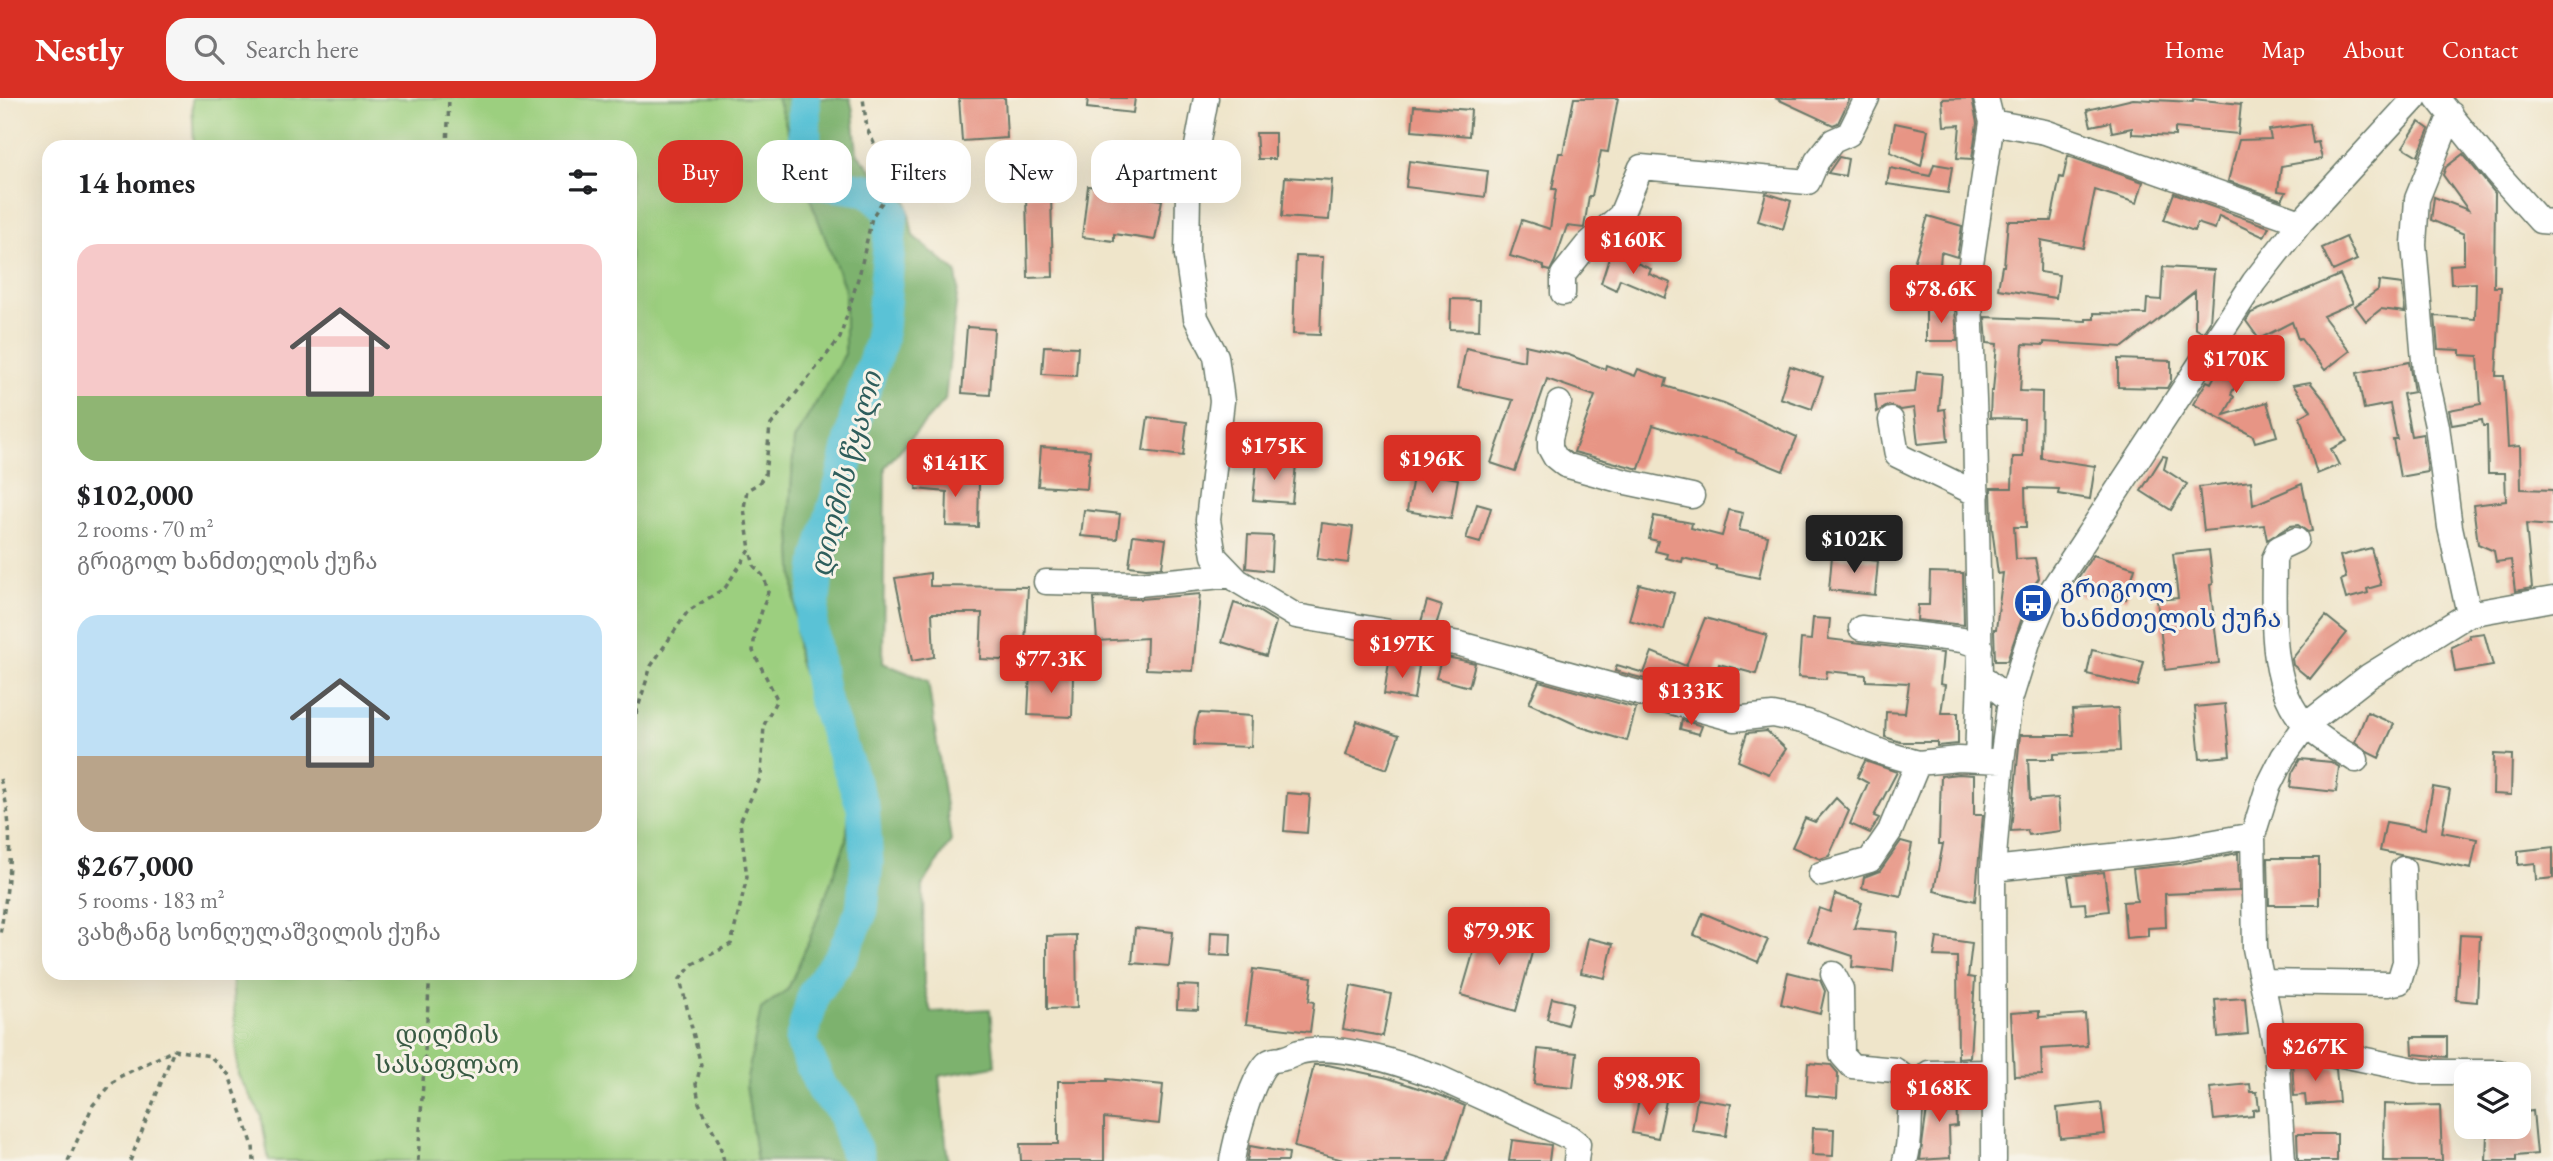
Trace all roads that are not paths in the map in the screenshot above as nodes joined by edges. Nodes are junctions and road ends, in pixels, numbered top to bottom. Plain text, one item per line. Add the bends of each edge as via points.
1 (1206, 98) edge
2 (1867, 98) edge
3 (1986, 98) edge
4 (2415, 98) edge
5 (2444, 106) edge
6 (1992, 122) junction
7 (2301, 222) junction
8 (2553, 222) edge
9 (1563, 293) dead end
10 (1559, 403) dead end
11 (1891, 420) dead end
12 (1977, 494) junction
13 (1692, 496) dead end
14 (2296, 540) dead end
15 (1232, 575) junction
16 (1046, 582) dead end
17 (2553, 599) edge
18 (2469, 614) junction
19 (1861, 628) dead end
20 (1980, 646) junction
21 (1980, 676) junction
22 (2010, 700) junction
23 (2305, 725) junction
24 (1977, 760) junction
25 (2356, 760) dead end
26 (2002, 761) junction
27 (1918, 763) junction
28 (2253, 835) junction
29 (1993, 869) junction
30 (2403, 869) dead end
31 (1821, 874) dead end
32 (1833, 974) dead end
33 (2262, 982) junction
34 (2274, 1041) junction
35 (1992, 1072) junction
36 (2454, 1072) edge
37 (1916, 1087) junction
38 (1232, 1161) edge
39 (1576, 1161) edge
40 (1905, 1161) edge
41 (1994, 1161) edge
42 (2283, 1161) edge

1 - 15 street via 1188,194 1187,255 1196,318 1216,356 1222,401 1208,520 1214,556
2 - 9 street via 1849,134 1833,141 1808,182 1641,167 1621,215 1587,245 1563,275
3 - 6 street
4 - 7 street
5 - 8 street via 2540,221
5 - 18 street via 2417,199 2414,244 2425,372
6 - 7 street via 2045,132
6 - 12 street via 1969,277
7 - 22 street via 2217,336 2046,598
10 - 13 street via 1550,448 1564,464
11 - 12 street via 1897,455
12 - 20 street
14 - 23 street via 2279,548 2274,559 2274,611 2277,661 2289,700
15 - 16 street via 1139,584
15 - 27 street via 1296,616 1460,644 1734,719 1773,715 1807,722
17 - 18 street
18 - 23 street via 2369,676
19 - 20 street
20 - 21 street
21 - 22 street
21 - 24 street
22 - 26 street
23 - 25 street
23 - 28 street via 2268,787
24 - 26 street
24 - 27 street
26 - 29 street
27 - 31 street via 1890,831 1870,860
28 - 29 street via 2176,849
28 - 33 street via 2255,948
29 - 35 street
30 - 33 street via 2406,962 2399,982
32 - 37 street via 1842,989 1842,1055 1852,1066 1895,1070
33 - 34 street
34 - 36 street via 2424,1072
34 - 42 street
35 - 37 street via 1929,1073
35 - 41 street
37 - 40 street via 1910,1102
38 - 39 street via 1258,1076 1269,1062 1300,1052 1343,1051 1435,1076 1569,1137 1578,1144

